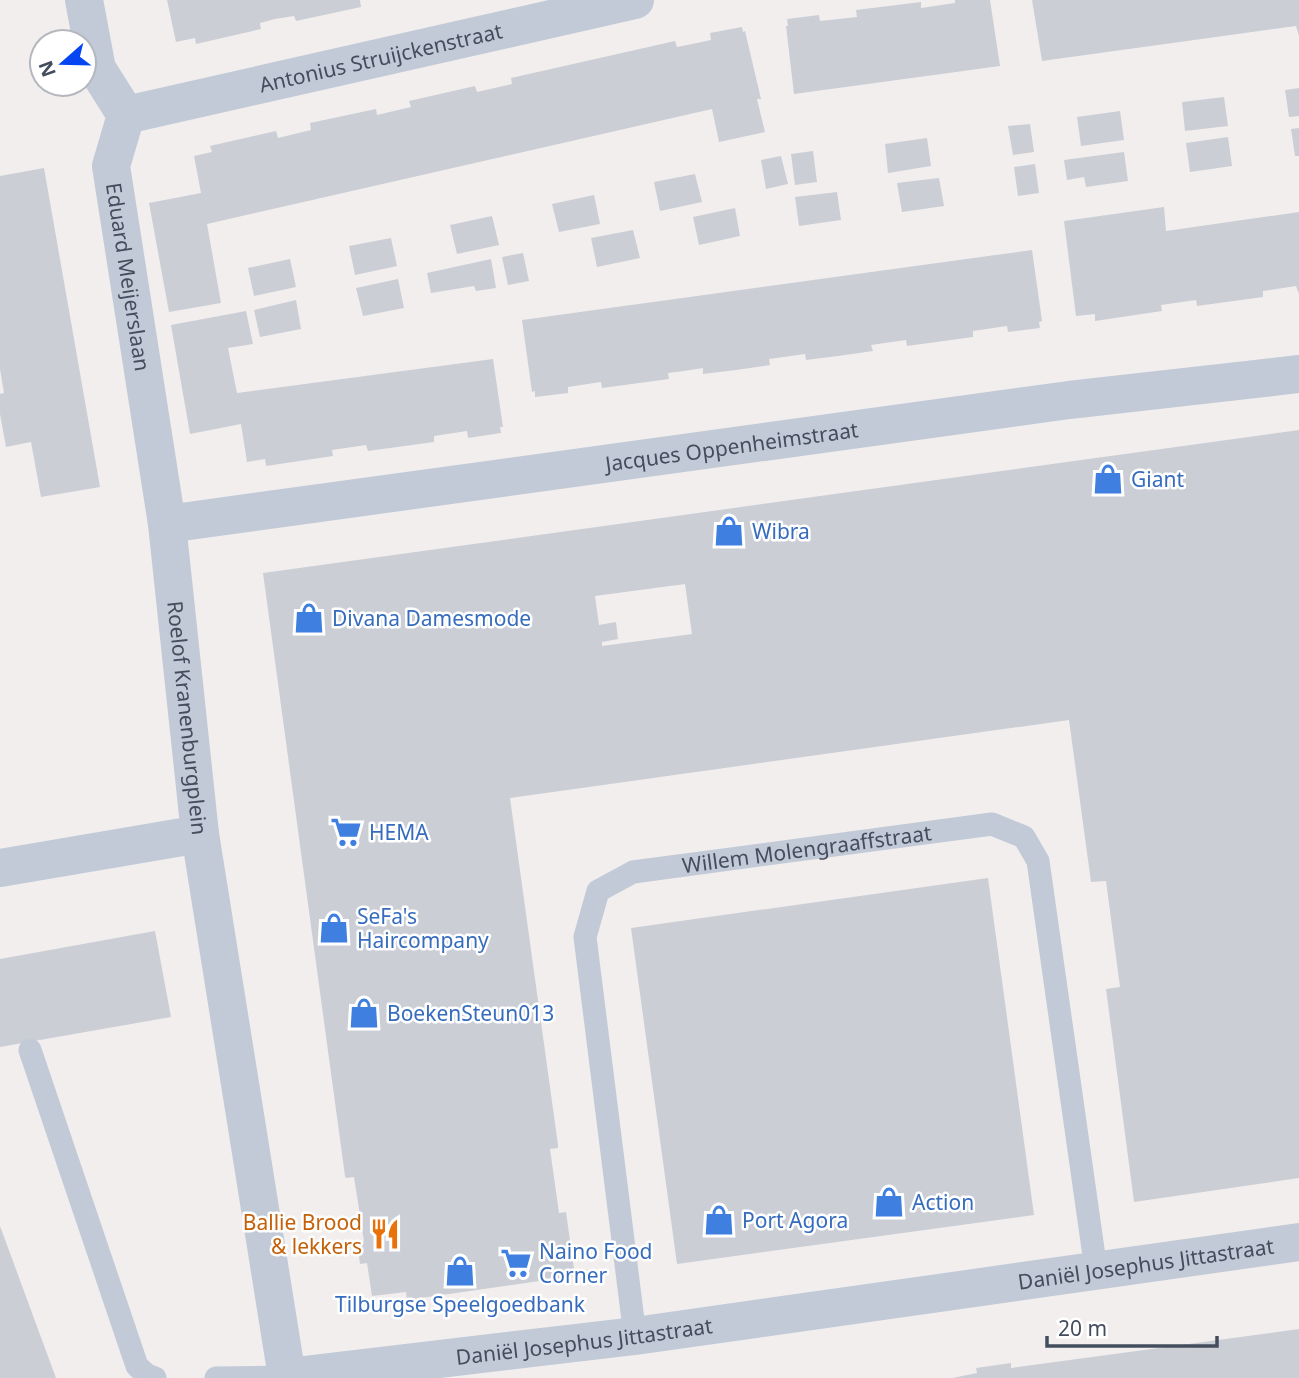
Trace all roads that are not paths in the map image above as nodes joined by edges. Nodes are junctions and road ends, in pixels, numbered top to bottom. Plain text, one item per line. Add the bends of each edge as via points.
1 (84, 0) edge
2 (635, 0) edge
3 (125, 115) junction
4 (1299, 374) edge
5 (167, 524) junction
6 (200, 834) junction
7 (0, 868) edge
8 (30, 1050) dead end
9 (1299, 1242) edge
10 (1096, 1270) junction
11 (635, 1336) junction
12 (287, 1377) edge
13 (155, 1378) edge
14 (216, 1378) edge

1 - 3 street via 97,69
2 - 3 street, Antonius Struijckenstraat
3 - 5 street, Eduard Meijerslaan via 111,166
4 - 5 street, Jacques Oppenheimstraat via 1069,400
5 - 6 street, Roelof Kranenburgplein
6 - 7 street, Roelof Kranenburgplein
6 - 12 street
8 - 13 lane via 137,1366
9 - 10 street, Daniël Josephus Jittastraat
10 - 11 street, Daniël Josephus Jittastraat
10 - 11 lane, Willem Molengraaffstraat via 1038,861 1024,837 992,824 634,872 598,891 585,937
11 - 12 street, Daniël Josephus Jittastraat
12 - 14 lane

